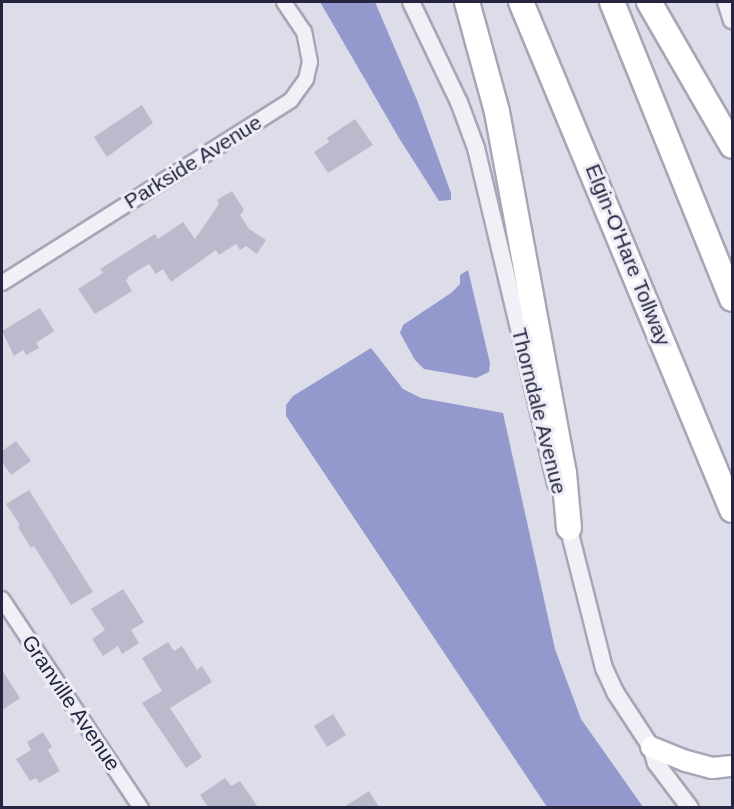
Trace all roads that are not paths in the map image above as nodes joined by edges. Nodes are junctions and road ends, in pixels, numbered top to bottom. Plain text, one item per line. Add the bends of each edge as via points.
1 (284, 2) edge
2 (411, 2) edge
3 (467, 2) edge
4 (521, 2) edge
5 (612, 2) edge
6 (649, 2) edge
7 (726, 2) edge
8 (732, 20) edge
9 (732, 146) edge
10 (2, 283) edge
11 (732, 299) edge
12 (732, 510) edge
13 (569, 528) junction
14 (2, 598) edge
15 (651, 747) junction
16 (732, 766) edge
17 (141, 807) edge
18 (690, 807) edge

1 - 10 street, Parkside Avenue via 304,32 310,62 306,80 291,100
2 - 13 street, Thorndale Avenue via 477,148
3 - 13 highway via 500,124 564,473
4 - 12 highway, Elgin-O'Hare Tollway
5 - 11 highway
6 - 9 highway
7 - 8 street
13 - 15 street, Thorndale Avenue via 604,668
14 - 17 street, Granville Avenue
15 - 16 main road via 712,768
15 - 18 street, Thorndale Avenue via 656,764

